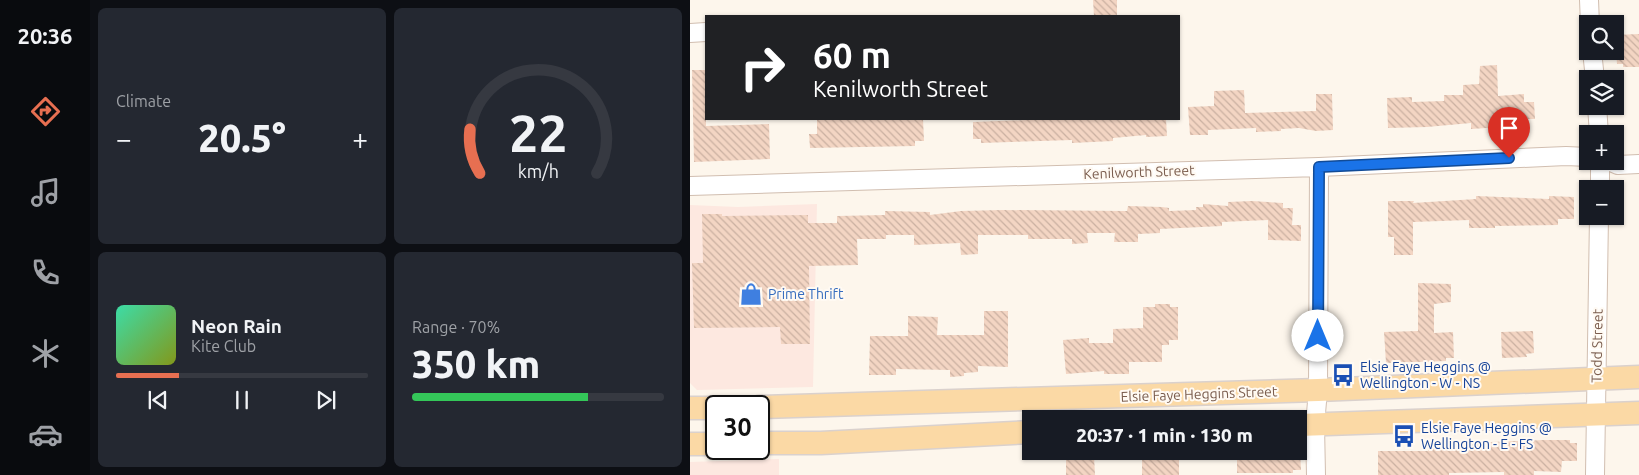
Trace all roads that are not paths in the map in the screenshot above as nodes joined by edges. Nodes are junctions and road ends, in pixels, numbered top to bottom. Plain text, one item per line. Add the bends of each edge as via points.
1 (1589, 0) edge
2 (1590, 15) edge
3 (705, 32) edge
4 (690, 33) edge
5 (1579, 157) edge
6 (1624, 164) edge
7 (1639, 164) edge
8 (1319, 167) junction
9 (690, 186) edge
10 (1599, 225) edge
11 (1639, 377) edge
12 (1596, 379) junction
13 (1318, 390) junction
14 (817, 406) junction
15 (770, 407) edge
16 (690, 408) edge
17 (705, 408) edge
18 (1639, 412) edge
19 (1596, 415) junction
20 (1307, 425) edge
21 (1022, 432) edge
22 (821, 443) junction
23 (690, 444) edge
24 (705, 444) edge
25 (770, 444) edge
26 (1316, 475) edge
27 (1595, 475) edge

1 - 2 street
3 - 4 street
5 - 8 street, Kenilworth Street
6 - 7 street
8 - 9 street, Kenilworth Street
8 - 13 street
10 - 12 street, Todd Street
11 - 12 main road, Elsie Faye Heggins Street
12 - 13 main road, Elsie Faye Heggins Street
12 - 19 street, Todd Street
13 - 14 main road, Elsie Faye Heggins Street
13 - 20 street
14 - 15 main road, Elsie Faye Heggins Street
14 - 22 main road
16 - 17 main road
18 - 19 main road
19 - 20 main road
19 - 27 street, Todd Street
20 - 26 street
21 - 22 main road
22 - 25 main road
23 - 24 main road

